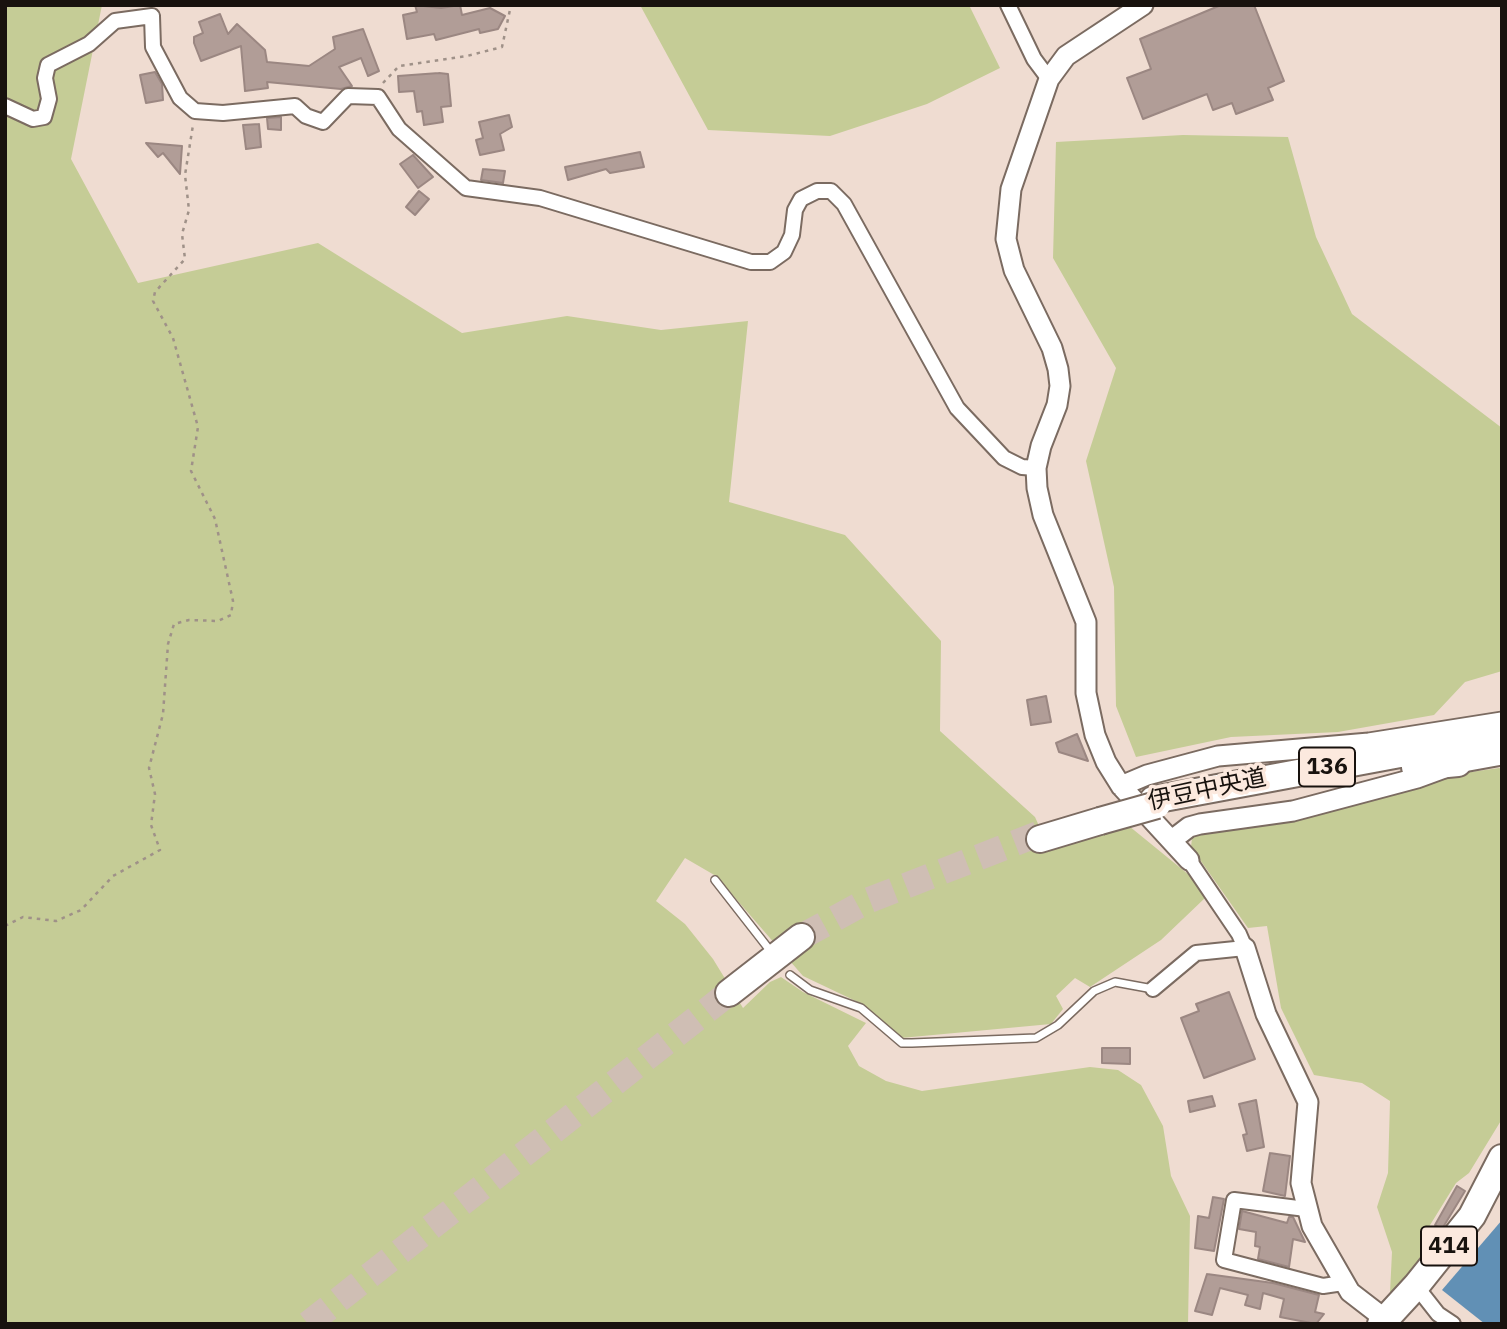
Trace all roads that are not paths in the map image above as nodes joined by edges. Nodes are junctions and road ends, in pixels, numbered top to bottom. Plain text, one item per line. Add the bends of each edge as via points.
1 (1008, 5) edge
2 (1143, 5) edge
3 (1049, 79) junction
4 (5, 106) edge
5 (1036, 468) junction
6 (1502, 722) edge
7 (1502, 735) edge
8 (1502, 741) edge
9 (1369, 743) junction
10 (1502, 755) edge
11 (1458, 763) junction
12 (1259, 785) junction
13 (1121, 786) junction
14 (1159, 800) junction
15 (1039, 836) tunnel mouth
16 (1172, 840) junction
17 (1189, 860) joint
18 (715, 880) dead end
19 (804, 940) tunnel mouth
20 (1245, 948) junction
21 (772, 953) dead end
22 (790, 975) dead end
23 (1153, 989) joint
24 (732, 996) tunnel mouth
25 (1502, 1158) edge
26 (1306, 1209) junction
27 (1343, 1283) junction
28 (1416, 1286) junction
29 (1383, 1321) edge
30 (1453, 1324) edge

1 - 3 street via 1034,60
2 - 3 street via 1066,56
3 - 5 street via 1006,216 1009,255 1058,369 1056,405
4 - 5 street via 33,118 44,117 49,99 48,65 89,44 115,21 152,16 153,47 180,98 195,111 295,106 323,122 348,96 377,97 399,129 466,188 540,198 751,262 770,262 785,251 801,199 809,193 831,191 844,204 957,408 1004,458
5 - 13 street via 1043,515 1086,622 1086,693 1092,724
6 - 9 street
7 - 14 highway, 伊豆中央道 / 136
8 - 12 highway, 伊豆中央道 / 136
9 - 13 street via 1218,756
9 - 14 highway via 1207,780
10 - 11 street
11 - 12 highway
11 - 16 street via 1313,806 1189,827
12 - 14 highway, 伊豆中央道 / 136
13 - 16 street
14 - 15 highway, 伊豆中央道 / 136, bridge
16 - 17 street
17 - 20 street
18 - 21 lane
19 - 24 highway
20 - 23 street via 1196,953
20 - 26 street via 1266,1014 1308,1102 1301,1183
22 - 23 lane via 810,990 862,1008 902,1043 1036,1038 1058,1025 1094,991 1115,982
25 - 28 highway, 414 via 1472,1216
26 - 27 street
26 - 27 street via 1234,1200 1224,1260 1323,1286
27 - 29 street
28 - 29 highway, 414
28 - 30 street via 1438,1314

